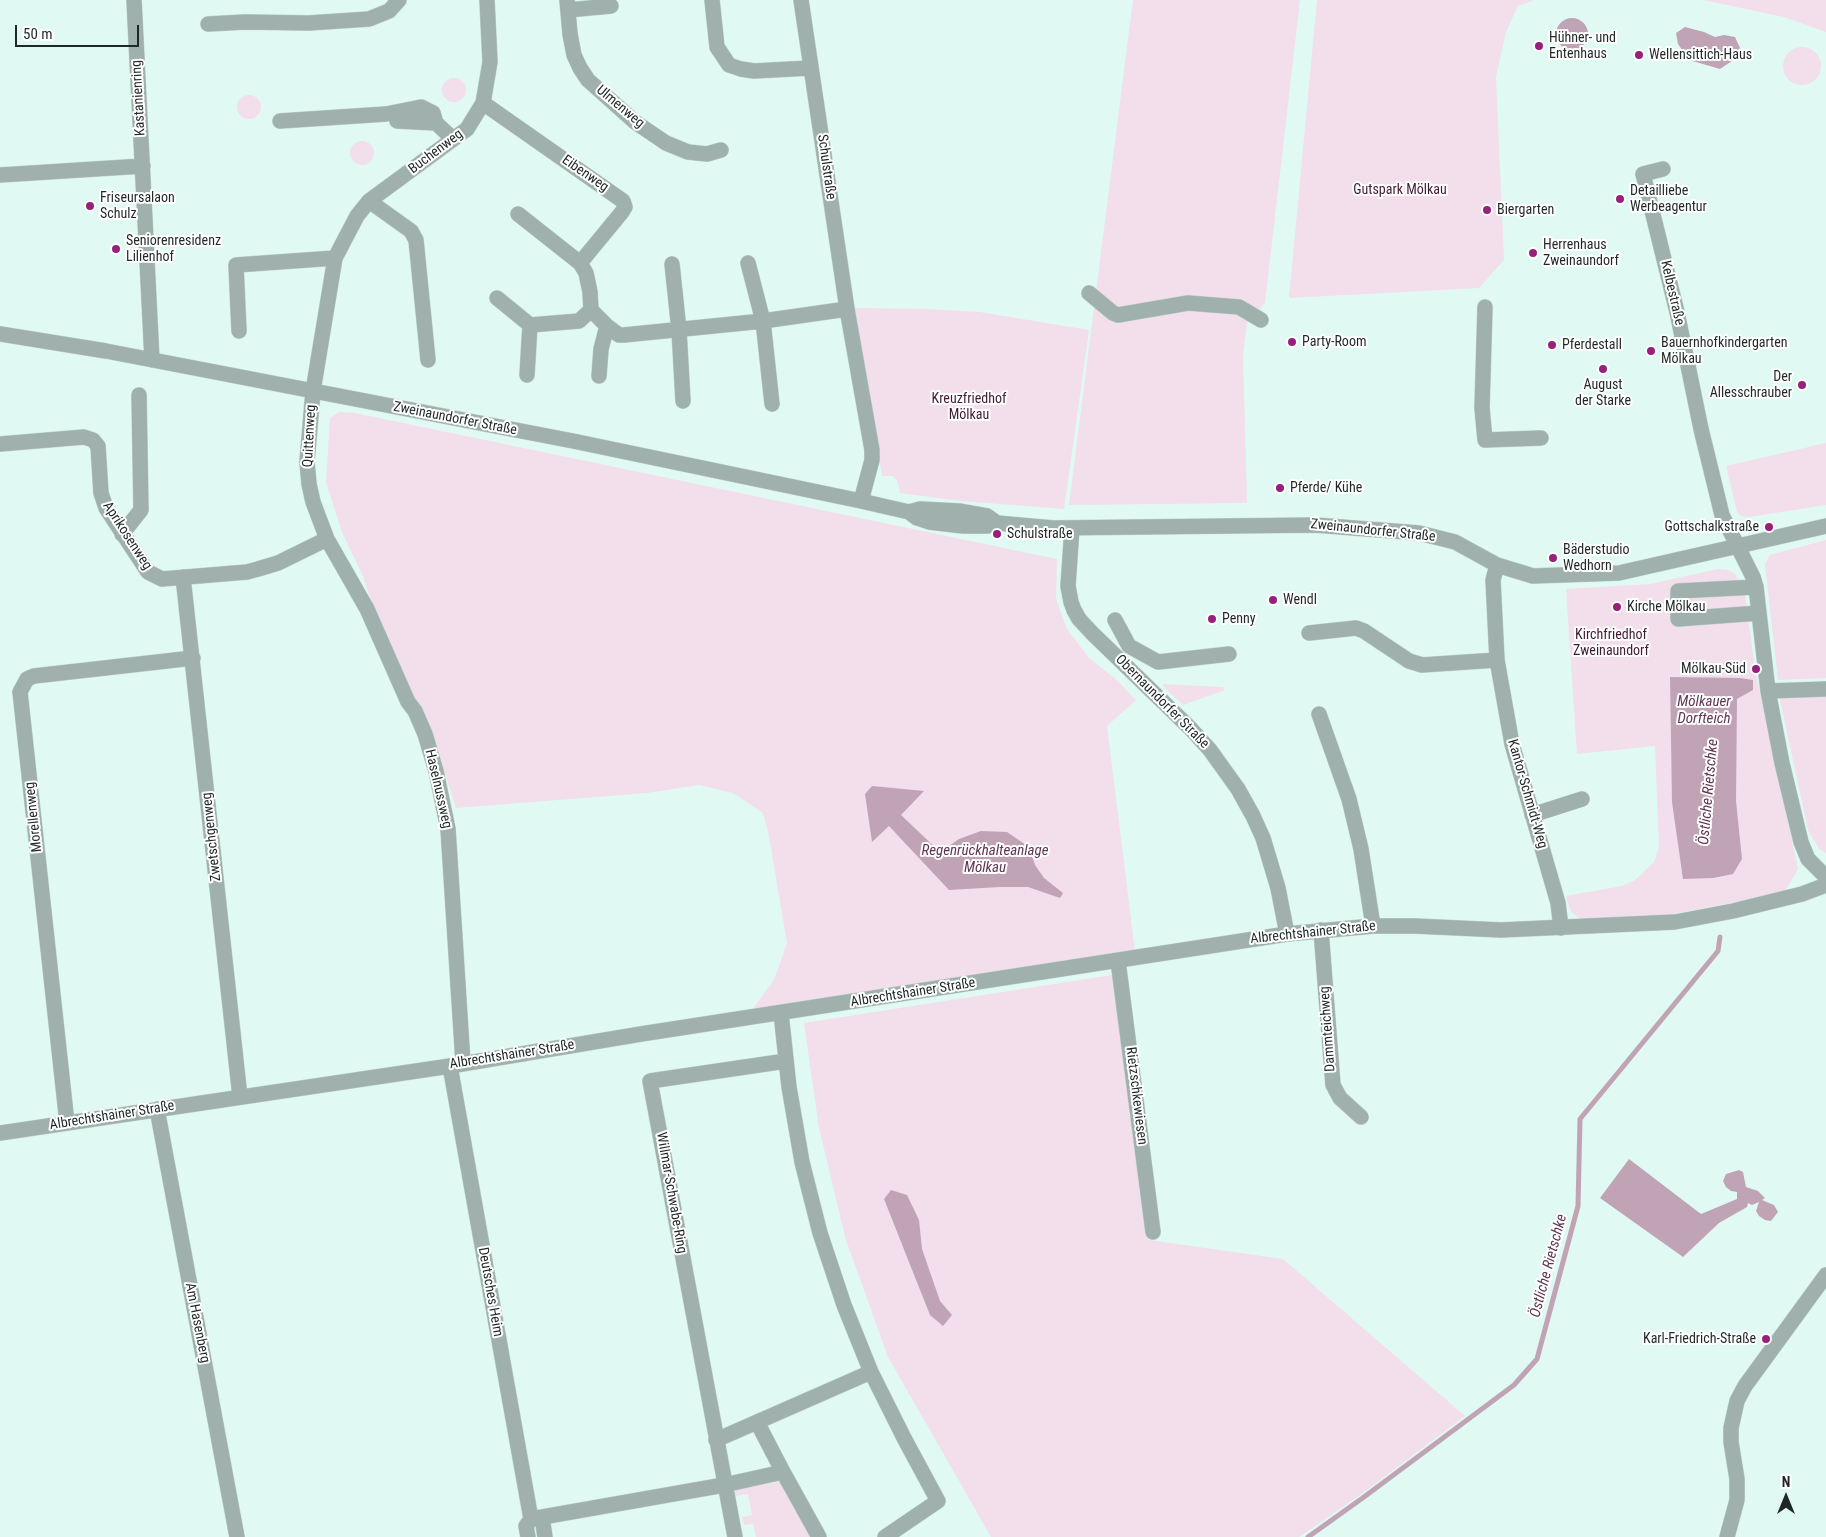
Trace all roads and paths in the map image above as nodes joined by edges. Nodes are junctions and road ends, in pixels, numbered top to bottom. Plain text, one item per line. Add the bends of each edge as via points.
1 (134, 0) edge
2 (399, 0) edge
3 (487, 0) edge
4 (712, 0) edge
5 (801, 0) edge
6 (568, 5) edge
7 (611, 6) dead end
8 (208, 24) dead end
9 (810, 68) junction
10 (483, 103) junction
11 (280, 121) dead end
12 (397, 121) dead end
13 (436, 123) junction
14 (453, 139) junction
15 (721, 150) dead end
16 (143, 166) junction
17 (1663, 169) dead end
18 (0, 175) edge
19 (369, 201) junction
20 (518, 214) dead end
21 (336, 258) junction
22 (580, 263) junction
23 (748, 263) dead end
24 (672, 264) dead end
25 (1088, 293) dead end
26 (498, 298) dead end
27 (1485, 307) dead end
28 (847, 309) junction
29 (591, 310) junction
30 (1261, 320) dead end
31 (763, 321) junction
32 (530, 325) junction
33 (607, 326) junction
34 (679, 330) junction
35 (239, 331) dead end
36 (0, 334) edge
37 (152, 360) junction
38 (428, 360) dead end
39 (527, 375) dead end
40 (600, 376) dead end
41 (313, 392) junction
42 (139, 395) dead end
43 (683, 400) dead end
44 (772, 404) dead end
45 (1541, 438) dead end
46 (0, 444) edge
47 (862, 501) junction
48 (1826, 526) edge
49 (1072, 528) junction
50 (122, 534) junction
51 (327, 539) junction
52 (1737, 546) junction
53 (1497, 565) junction
54 (183, 577) junction
55 (1756, 587) junction
56 (1759, 613) junction
57 (1115, 620) dead end
58 (1309, 632) dead end
59 (1229, 654) dead end
60 (193, 658) junction
61 (1497, 660) junction
62 (1826, 689) edge
63 (1768, 691) junction
64 (1319, 714) dead end
65 (1582, 800) dead end
66 (1532, 815) junction
67 (1826, 877) edge
68 (1826, 885) edge
69 (1373, 926) junction
70 (1561, 928) junction
71 (1321, 930) junction
72 (1287, 934) junction
73 (1118, 961) junction
74 (781, 1013) junction
75 (786, 1061) junction
76 (456, 1064) junction
77 (240, 1097) junction
78 (157, 1109) junction
79 (1361, 1117) dead end
80 (67, 1123) junction
81 (0, 1133) edge
82 (1153, 1232) dead end
83 (1826, 1275) edge
84 (872, 1372) junction
85 (757, 1422) junction
86 (716, 1440) junction
87 (783, 1472) junction
88 (724, 1485) junction
89 (536, 1518) junction
90 (237, 1537) edge
91 (528, 1537) edge
92 (546, 1537) edge
93 (735, 1537) edge
94 (819, 1537) edge
95 (885, 1537) edge
96 (1727, 1537) edge

1 - 16 street, Kastanienring
2 - 8 street via 390,11 369,20
3 - 10 street, Buchenweg via 490,62
4 - 9 street via 717,47 728,65 747,70
5 - 9 street, Schulstraße
6 - 7 street, Ulmenweg
6 - 15 street, Ulmenweg via 573,48 580,68 612,104 666,143 688,152 707,154
9 - 28 street, Schulstraße
10 - 14 street, Buchenweg via 467,129
10 - 22 street, Eibenweg via 623,201 625,207 622,212
11 - 13 street via 386,114 421,107 434,112
12 - 13 street
13 - 14 street
14 - 19 street, Buchenweg
16 - 18 street
16 - 37 street, Kastanienring
17 - 52 street, Kelbestraße via 1643,174 1722,515
19 - 21 street, Buchenweg via 347,232
19 - 38 street via 411,231 416,240
20 - 22 street
21 - 35 street via 236,265
21 - 41 street, Buchenweg
22 - 29 street via 586,273
23 - 31 street
24 - 34 street
25 - 30 street via 1118,315 1188,303 1239,307
26 - 32 street
27 - 45 street via 1484,440
28 - 31 street
28 - 47 street, Schulstraße via 872,450
29 - 32 street via 579,321
29 - 33 street
31 - 34 street
31 - 44 street
32 - 39 street
33 - 34 street via 624,336
33 - 40 street via 601,349
34 - 43 street
36 - 37 street, Zweinaundorfer Straße
37 - 41 street, Zweinaundorfer Straße
41 - 47 street, Zweinaundorfer Straße via 573,441
41 - 51 street, Quittenweg via 307,462 309,484
42 - 50 street via 141,510
46 - 50 street, Aprikosenweg via 84,436 93,440 98,446 103,500
47 - 49 street, Zweinaundorfer Straße via 909,512 920,509 965,512 986,516 997,523
48 - 52 street, Zweinaundorfer Straße
49 - 53 street, Zweinaundorfer Straße via 1315,525 1419,533 1455,542
49 - 72 street, Obernaundorfer Straße via 1068,586 1074,610 1092,633 1191,729 1238,789 1263,838
50 - 54 street, Aprikosenweg via 148,572 162,579
51 - 54 street, Aprikosenweg via 278,563 247,572
51 - 76 street, Haselnussweg via 367,609 408,702 419,719 436,771 448,829
52 - 53 street, Zweinaundorfer Straße via 1610,574 1533,576
52 - 55 street
53 - 61 street, Kantor-Schmidt-Weg via 1493,580
54 - 60 street, Zwetschgenweg
55 - 56 street
55 - 56 street via 1678,591 1678,619
56 - 63 street
57 - 59 street via 1129,646 1158,662
58 - 61 street via 1356,628 1422,666
60 - 77 street, Zwetschgenweg
60 - 80 street, Morellenweg via 34,676 27,679 20,692
61 - 66 street, Kantor-Schmidt-Weg via 1512,744
62 - 63 street
63 - 67 street via 1801,842 1808,858
64 - 69 street via 1349,799 1361,849
65 - 66 street
66 - 70 street, Kantor-Schmidt-Weg via 1558,903
68 - 70 street, Albrechtshainer Straße via 1733,912 1675,922
69 - 70 street, Albrechtshainer Straße via 1500,930
69 - 71 street, Albrechtshainer Straße
71 - 72 street, Albrechtshainer Straße
71 - 79 street, Dammteichweg via 1333,1085 1340,1098
72 - 73 street, Albrechtshainer Straße
73 - 74 street, Albrechtshainer Straße
73 - 82 street, Rietzschkewiesen
74 - 75 street
74 - 76 street, Albrechtshainer Straße
75 - 84 street via 802,1162 820,1233 844,1306
75 - 86 street, Willmar-Schwabe-Ring via 650,1082
76 - 77 street, Albrechtshainer Straße
76 - 89 street, Deutsches Heim
77 - 78 street, Albrechtshainer Straße
78 - 80 street, Albrechtshainer Straße
78 - 90 street, Am Hasenberg
80 - 81 street, Albrechtshainer Straße
83 - 96 street via 1737,1401 1731,1436 1737,1500
84 - 85 street
84 - 95 street via 938,1501
85 - 86 street
85 - 87 street
86 - 88 street, Willmar-Schwabe-Ring
87 - 88 street
87 - 94 street
88 - 89 street
88 - 93 street, Willmar-Schwabe-Ring
89 - 91 street, Deutsches Heim via 526,1526
89 - 92 street, Deutsches Heim

